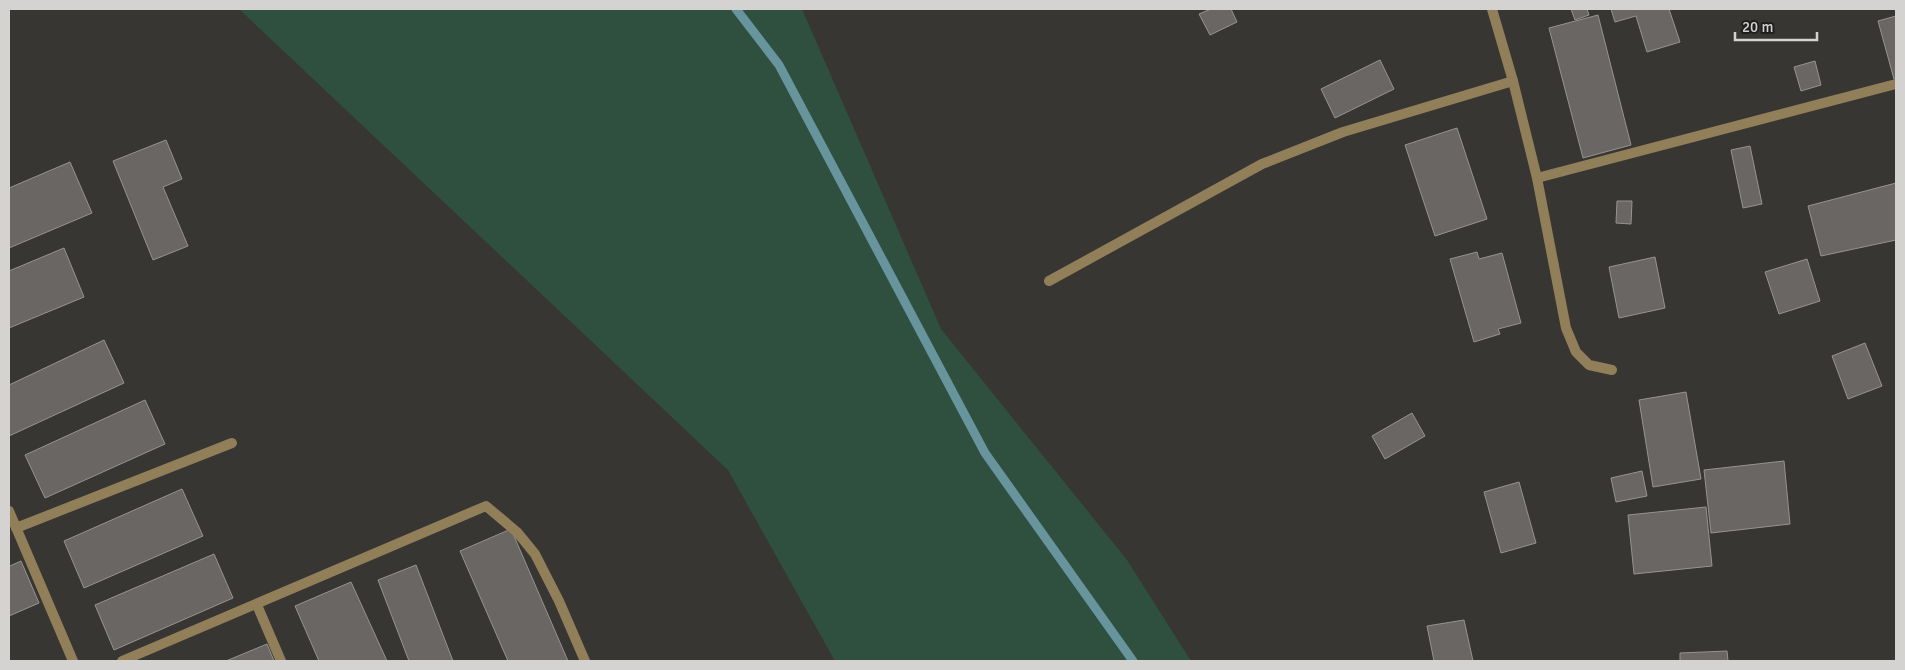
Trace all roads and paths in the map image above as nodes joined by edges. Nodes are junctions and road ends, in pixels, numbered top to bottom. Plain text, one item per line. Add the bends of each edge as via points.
1 (1492, 9) edge
2 (1513, 81) junction
3 (1896, 84) edge
4 (1537, 178) junction
5 (1049, 281) dead end
6 (1612, 370) dead end
7 (232, 443) dead end
8 (9, 511) edge
9 (16, 528) junction
10 (257, 605) junction
11 (73, 661) edge
12 (122, 661) edge
13 (281, 661) edge
14 (585, 661) edge

1 - 2 street
2 - 4 street
2 - 5 street via 1343,132 1262,164
3 - 4 street
4 - 6 street via 1566,328 1576,352 1589,365
7 - 9 street
8 - 9 street
9 - 11 street
10 - 12 street
10 - 13 street
10 - 14 street via 486,506 517,532 535,554

